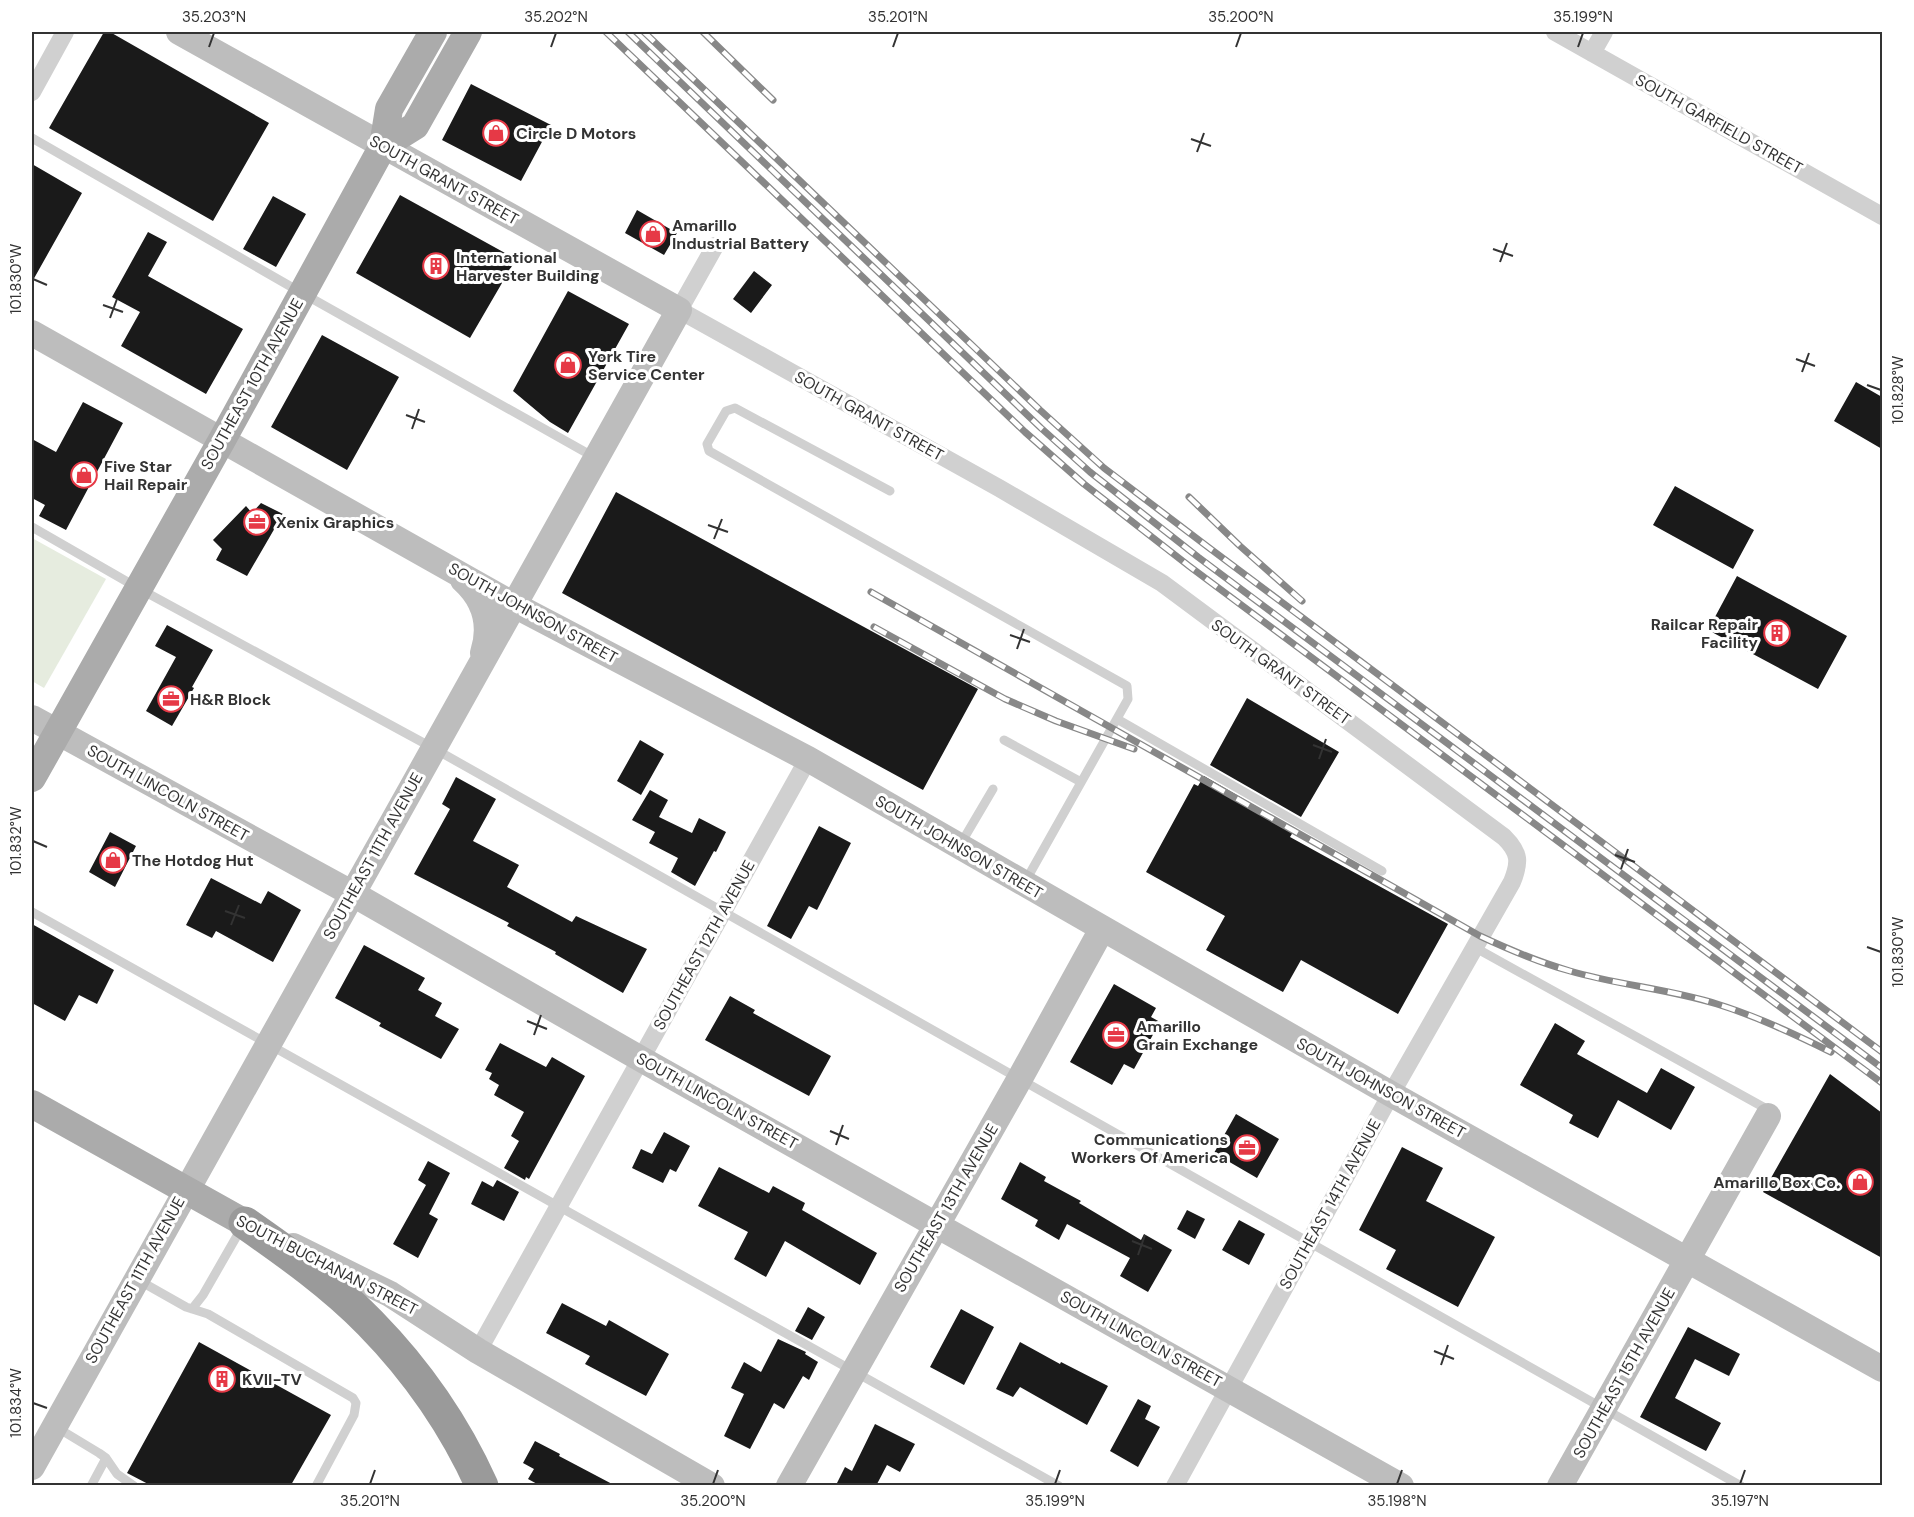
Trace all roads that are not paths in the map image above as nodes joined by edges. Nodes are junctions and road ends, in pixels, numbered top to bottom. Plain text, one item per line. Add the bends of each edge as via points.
1 (65, 32) edge
2 (179, 32) edge
3 (433, 32) edge
4 (468, 32) edge
5 (1555, 32) edge
6 (1604, 32) edge
7 (1592, 53) junction
8 (32, 92) edge
9 (32, 138) edge
10 (383, 146) junction
11 (1882, 216) edge
12 (715, 246) dead end
13 (302, 293) junction
14 (679, 310) junction
15 (32, 333) edge
16 (222, 440) junction
17 (596, 458) junction
18 (890, 491) dead end
19 (32, 527) edge
20 (447, 566) junction
21 (138, 588) junction
22 (514, 605) junction
23 (471, 682) junction
24 (32, 718) edge
25 (1117, 719) junction
26 (57, 732) junction
27 (1004, 740) dead end
28 (433, 748) junction
29 (808, 759) junction
30 (32, 778) edge
31 (1081, 782) junction
32 (993, 789) dead end
33 (959, 847) junction
34 (1518, 859) joint
35 (1382, 871) dead end
36 (1024, 884) junction
37 (353, 894) junction
38 (723, 911) junction
39 (32, 912) edge
40 (1102, 929) junction
41 (1474, 947) junction
42 (268, 1044) junction
43 (641, 1059) junction
44 (1019, 1080) junction
45 (1391, 1094) junction
46 (32, 1104) edge
47 (1768, 1116) joint
48 (185, 1191) junction
49 (559, 1205) junction
50 (244, 1223) junction
51 (937, 1223) junction
52 (1310, 1241) junction
53 (1687, 1260) junction
54 (136, 1279) junction
55 (192, 1309) junction
56 (478, 1351) junction
57 (1882, 1369) edge
58 (854, 1370) junction
59 (1228, 1388) junction
60 (1604, 1408) junction
61 (53, 1426) junction
62 (106, 1458) junction
63 (32, 1467) edge
64 (91, 1485) edge
65 (134, 1485) edge
66 (316, 1485) edge
67 (482, 1485) edge
68 (712, 1485) edge
69 (789, 1485) edge
70 (1059, 1485) edge
71 (1175, 1485) edge
72 (1401, 1485) edge
73 (1560, 1485) edge
74 (1741, 1485) edge

1 - 8 street
2 - 10 main road, SOUTH GRANT STREET
3 - 10 main road, SOUTHEAST 10TH AVENUE via 389,109
4 - 10 main road, SOUTHEAST 10TH AVENUE via 415,126
5 - 7 street, SOUTH GARFIELD STREET
6 - 7 street
7 - 11 street, SOUTH GARFIELD STREET
9 - 13 lane
10 - 13 main road, SOUTHEAST 10TH AVENUE
10 - 14 main road, SOUTH GRANT STREET
12 - 14 street, SOUTHEAST 11TH AVENUE
13 - 16 main road, SOUTHEAST 10TH AVENUE
13 - 17 lane
14 - 17 main road, SOUTHEAST 11TH AVENUE
14 - 34 street, SOUTH GRANT STREET via 999,488 1162,584 1504,837 1514,846
15 - 16 main road, SOUTH JOHNSON STREET
16 - 20 main road, SOUTH JOHNSON STREET
16 - 21 main road, SOUTHEAST 10TH AVENUE
17 - 22 main road, SOUTHEAST 11TH AVENUE
18 - 25 lane via 735,408 726,411 707,444 709,451 1127,686 1128,699
19 - 21 lane
20 - 22 main road, SOUTH JOHNSON STREET
20 - 23 main road via 478,596 484,609 486,643
21 - 26 main road, SOUTHEAST 10TH AVENUE
21 - 28 lane
22 - 23 main road, SOUTHEAST 11TH AVENUE
22 - 29 main road, SOUTH JOHNSON STREET
23 - 28 main road, SOUTHEAST 11TH AVENUE
24 - 26 main road, SOUTH LINCOLN STREET
25 - 31 lane
25 - 35 lane
26 - 30 main road, SOUTHEAST 10TH AVENUE
26 - 37 main road, SOUTH LINCOLN STREET
27 - 31 lane
28 - 37 main road, SOUTHEAST 11TH AVENUE
28 - 38 lane
29 - 33 main road, SOUTH JOHNSON STREET
29 - 38 street, SOUTHEAST 12TH AVENUE
31 - 36 lane
32 - 33 lane
33 - 36 main road, SOUTH JOHNSON STREET
34 - 41 street, SOUTHEAST 14TH AVENUE via 1512,882
36 - 40 main road, SOUTH JOHNSON STREET
37 - 42 main road, SOUTHEAST 11TH AVENUE
37 - 43 main road, SOUTH LINCOLN STREET
38 - 43 street, SOUTHEAST 12TH AVENUE
38 - 44 lane
39 - 42 lane
40 - 44 main road, SOUTHEAST 13TH AVENUE
40 - 45 main road, SOUTH JOHNSON STREET
41 - 45 street, SOUTHEAST 14TH AVENUE
41 - 47 lane via 1765,1108
42 - 48 main road, SOUTHEAST 11TH AVENUE
42 - 49 lane
43 - 49 street, SOUTHEAST 12TH AVENUE
43 - 51 main road, SOUTH LINCOLN STREET
44 - 51 main road, SOUTHEAST 13TH AVENUE
44 - 52 lane
45 - 52 street, SOUTHEAST 14TH AVENUE
45 - 53 main road, SOUTH JOHNSON STREET
46 - 48 main road, SOUTH BUCHANAN STREET
47 - 53 main road, SOUTHEAST 15TH AVENUE
48 - 50 main road, SOUTH BUCHANAN STREET
48 - 54 main road, SOUTHEAST 11TH AVENUE
49 - 56 street, SOUTHEAST 12TH AVENUE
49 - 58 lane
50 - 55 lane
50 - 56 main road, SOUTH BUCHANAN STREET via 390,1294
50 - 67 highway via 294,1258 370,1323 426,1390
51 - 58 main road, SOUTHEAST 13TH AVENUE
51 - 59 main road, SOUTH LINCOLN STREET
52 - 59 street, SOUTHEAST 14TH AVENUE
52 - 60 lane
53 - 57 main road, SOUTH JOHNSON STREET
53 - 60 main road, SOUTHEAST 15TH AVENUE
54 - 55 lane
54 - 61 main road, SOUTHEAST 11TH AVENUE
55 - 66 lane via 208,1314 353,1398 354,1415
56 - 68 main road, SOUTH BUCHANAN STREET
58 - 69 main road, SOUTHEAST 13TH AVENUE
58 - 70 lane
59 - 71 street, SOUTHEAST 14TH AVENUE
59 - 72 main road, SOUTH LINCOLN STREET
60 - 73 main road, SOUTHEAST 15TH AVENUE
60 - 74 lane
61 - 62 lane
61 - 63 main road, SOUTHEAST 11TH AVENUE
62 - 64 lane
62 - 65 lane via 117,1474

